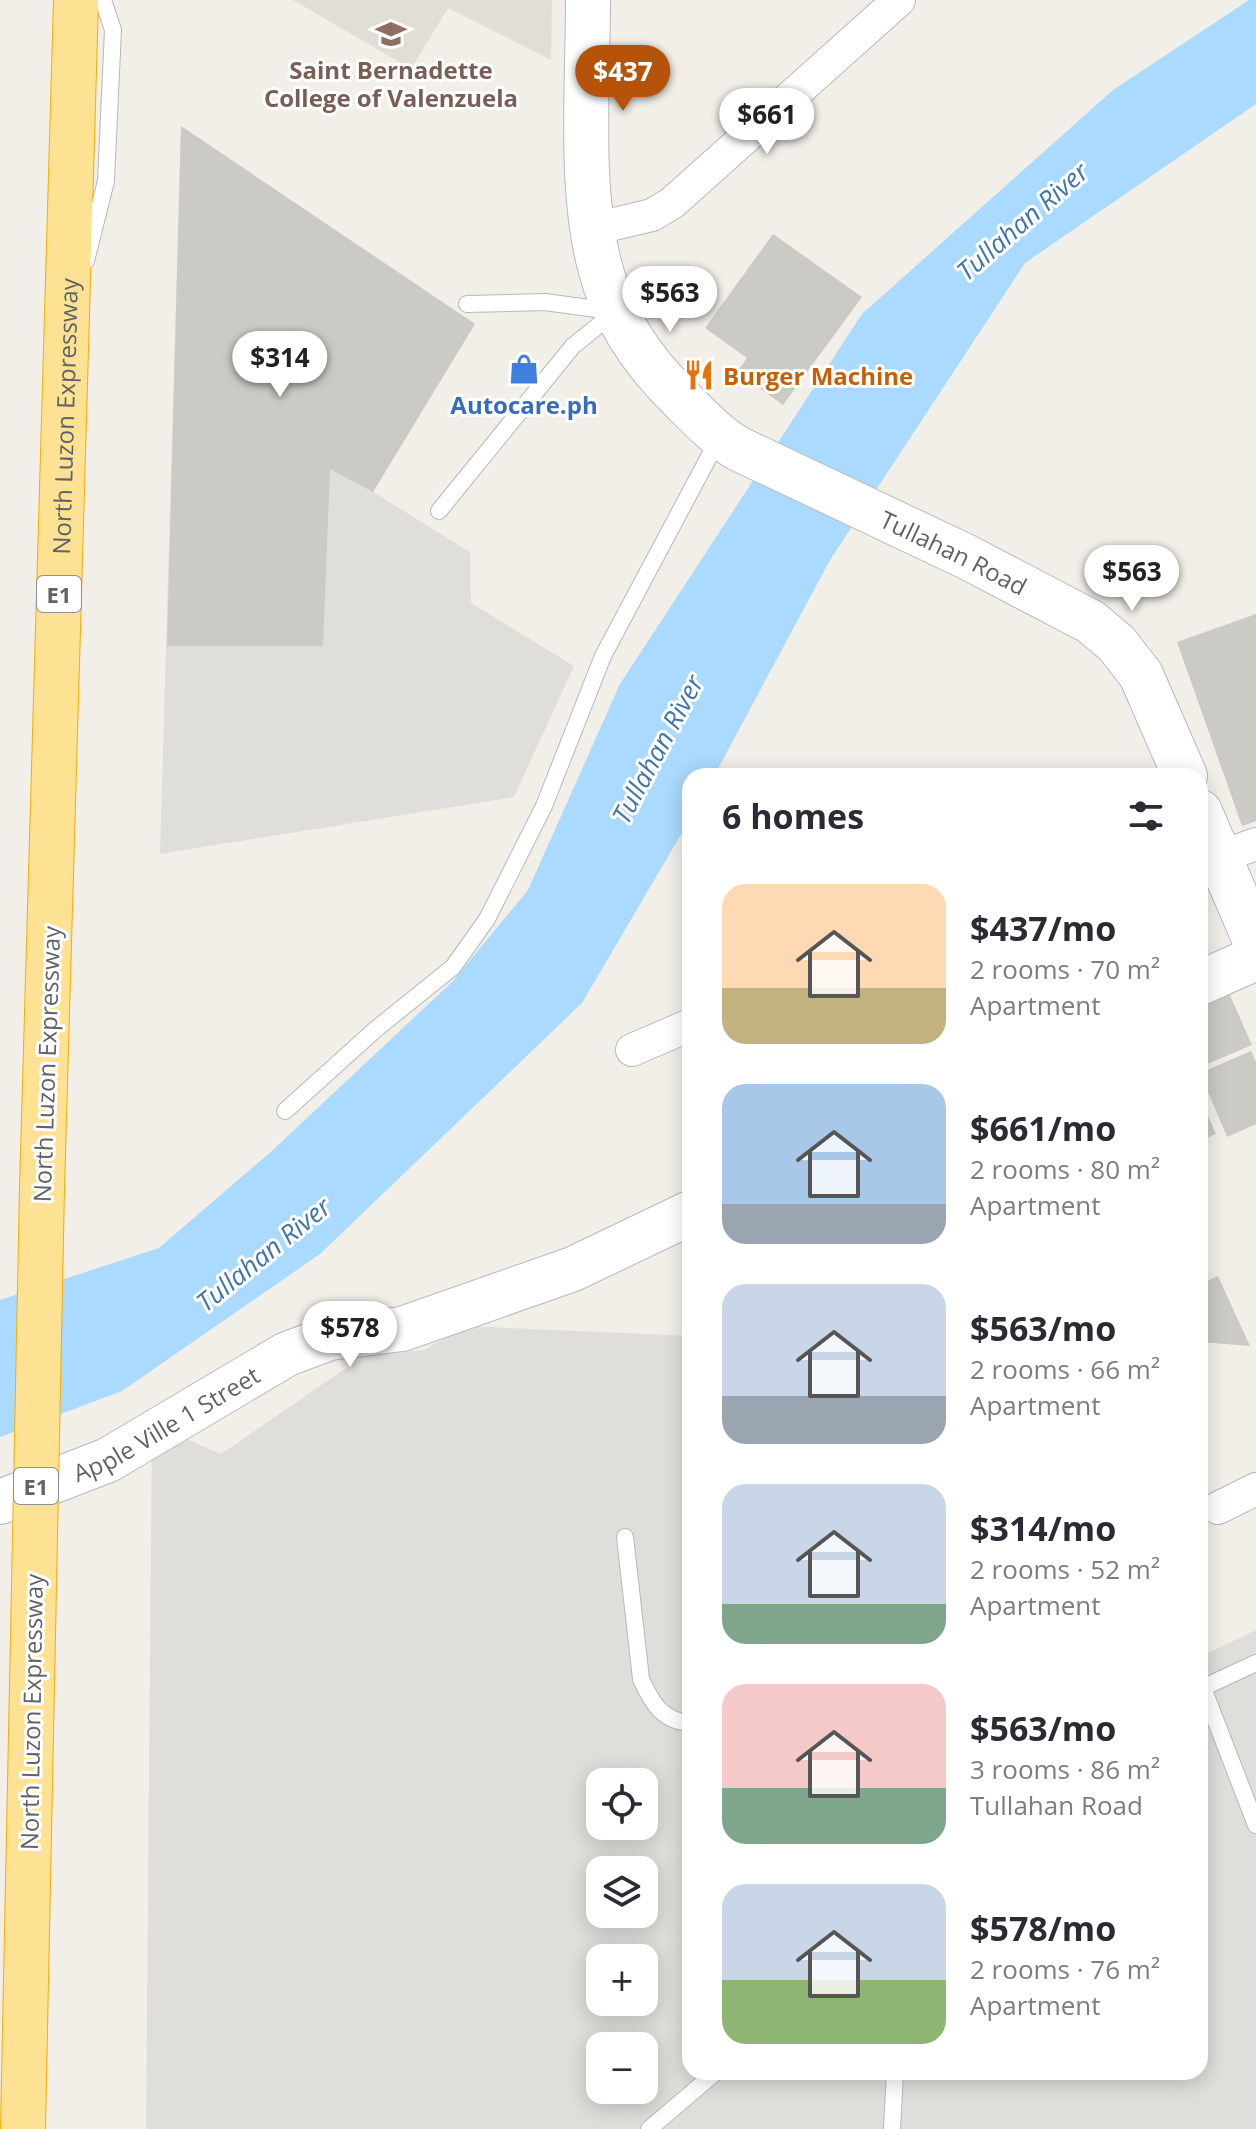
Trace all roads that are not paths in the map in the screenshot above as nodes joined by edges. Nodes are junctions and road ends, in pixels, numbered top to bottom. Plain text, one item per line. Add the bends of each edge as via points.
1 (76, 0) edge
2 (103, 0) edge
3 (588, 0) edge
4 (899, 0) edge
5 (593, 229) junction
6 (467, 304) dead end
7 (616, 311) junction
8 (66, 340) junction
9 (728, 442) junction
10 (439, 511) dead end
11 (1182, 768) edge
12 (1208, 820) edge
13 (1238, 851) edge
14 (1256, 943) edge
15 (1256, 958) edge
16 (1208, 979) edge
17 (682, 1028) edge
18 (632, 1050) dead end
19 (285, 1111) dead end
20 (682, 1217) edge
21 (1256, 1489) edge
22 (0, 1502) edge
23 (1218, 1508) dead end
24 (625, 1537) dead end
25 (1256, 1663) edge
26 (1208, 1685) edge
27 (1208, 1703) edge
28 (682, 1721) edge
29 (1256, 1825) edge
30 (707, 2080) edge
31 (895, 2080) edge
32 (23, 2129) edge
33 (649, 2129) edge
34 (892, 2129) edge

1 - 8 highway, North Luzon Expressway / E1
2 - 8 lane via 113,30 106,181
3 - 5 main road, Tullahan Road
4 - 5 street via 672,203 652,215
5 - 7 main road, Tullahan Road
6 - 7 lane via 545,302
7 - 9 main road, Tullahan Road via 664,382
7 - 10 lane via 573,346
8 - 32 highway, North Luzon Expressway / E1, bridge
9 - 11 main road, Tullahan Road via 1063,605 1117,644 1141,675
9 - 19 lane via 603,656 544,806 487,919 453,967
12 - 13 main road
13 - 14 main road
15 - 16 main road
17 - 18 street
20 - 22 main road, Apple Ville 1 Street via 573,1269 402,1329 330,1338 287,1354 108,1460
21 - 23 street
24 - 28 lane via 641,1679 663,1715
25 - 26 lane
27 - 29 lane
30 - 33 lane
31 - 34 lane

